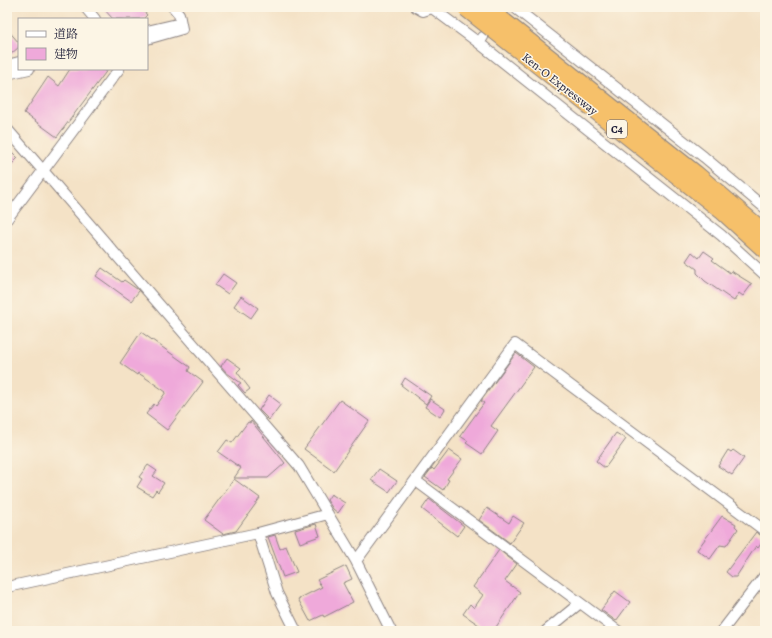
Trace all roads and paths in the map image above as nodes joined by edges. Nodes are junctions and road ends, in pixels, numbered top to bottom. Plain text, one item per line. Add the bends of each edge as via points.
1 (85, 7) edge
2 (173, 7) edge
3 (416, 7) edge
4 (486, 7) edge
5 (509, 7) edge
6 (466, 9) dead end
7 (94, 18) edge
8 (181, 23) junction
9 (148, 31) edge
10 (148, 39) edge
11 (18, 62) edge
12 (7, 66) edge
13 (24, 70) edge
14 (118, 70) edge
15 (7, 74) edge
16 (7, 129) edge
17 (43, 172) junction
18 (765, 208) edge
19 (7, 219) edge
20 (765, 232) edge
21 (765, 251) edge
22 (765, 275) edge
23 (416, 481) junction
24 (328, 514) junction
25 (765, 532) edge
26 (258, 533) junction
27 (356, 561) junction
28 (765, 575) edge
29 (7, 587) edge
30 (580, 603) junction
31 (296, 631) edge
32 (391, 631) edge
33 (546, 631) edge
34 (618, 631) edge
35 (722, 631) edge

1 - 7 street
2 - 8 street via 179,14
3 - 22 street via 424,11 432,8 481,40 721,235
4 - 20 highway, Ken-O Expressway / C4, bridge via 696,173
5 - 18 street via 704,156
6 - 21 highway, Ken-O Expressway / C4, bridge via 721,211
8 - 9 street
8 - 10 street via 182,29
11 - 12 street
13 - 15 street
14 - 17 street
16 - 17 street
17 - 19 street
17 - 24 street via 299,466
23 - 25 street via 515,344
23 - 27 street
23 - 30 street
24 - 26 street
24 - 27 street
26 - 29 street
26 - 31 street via 277,593
27 - 32 street
28 - 35 street
30 - 33 street
30 - 34 street

